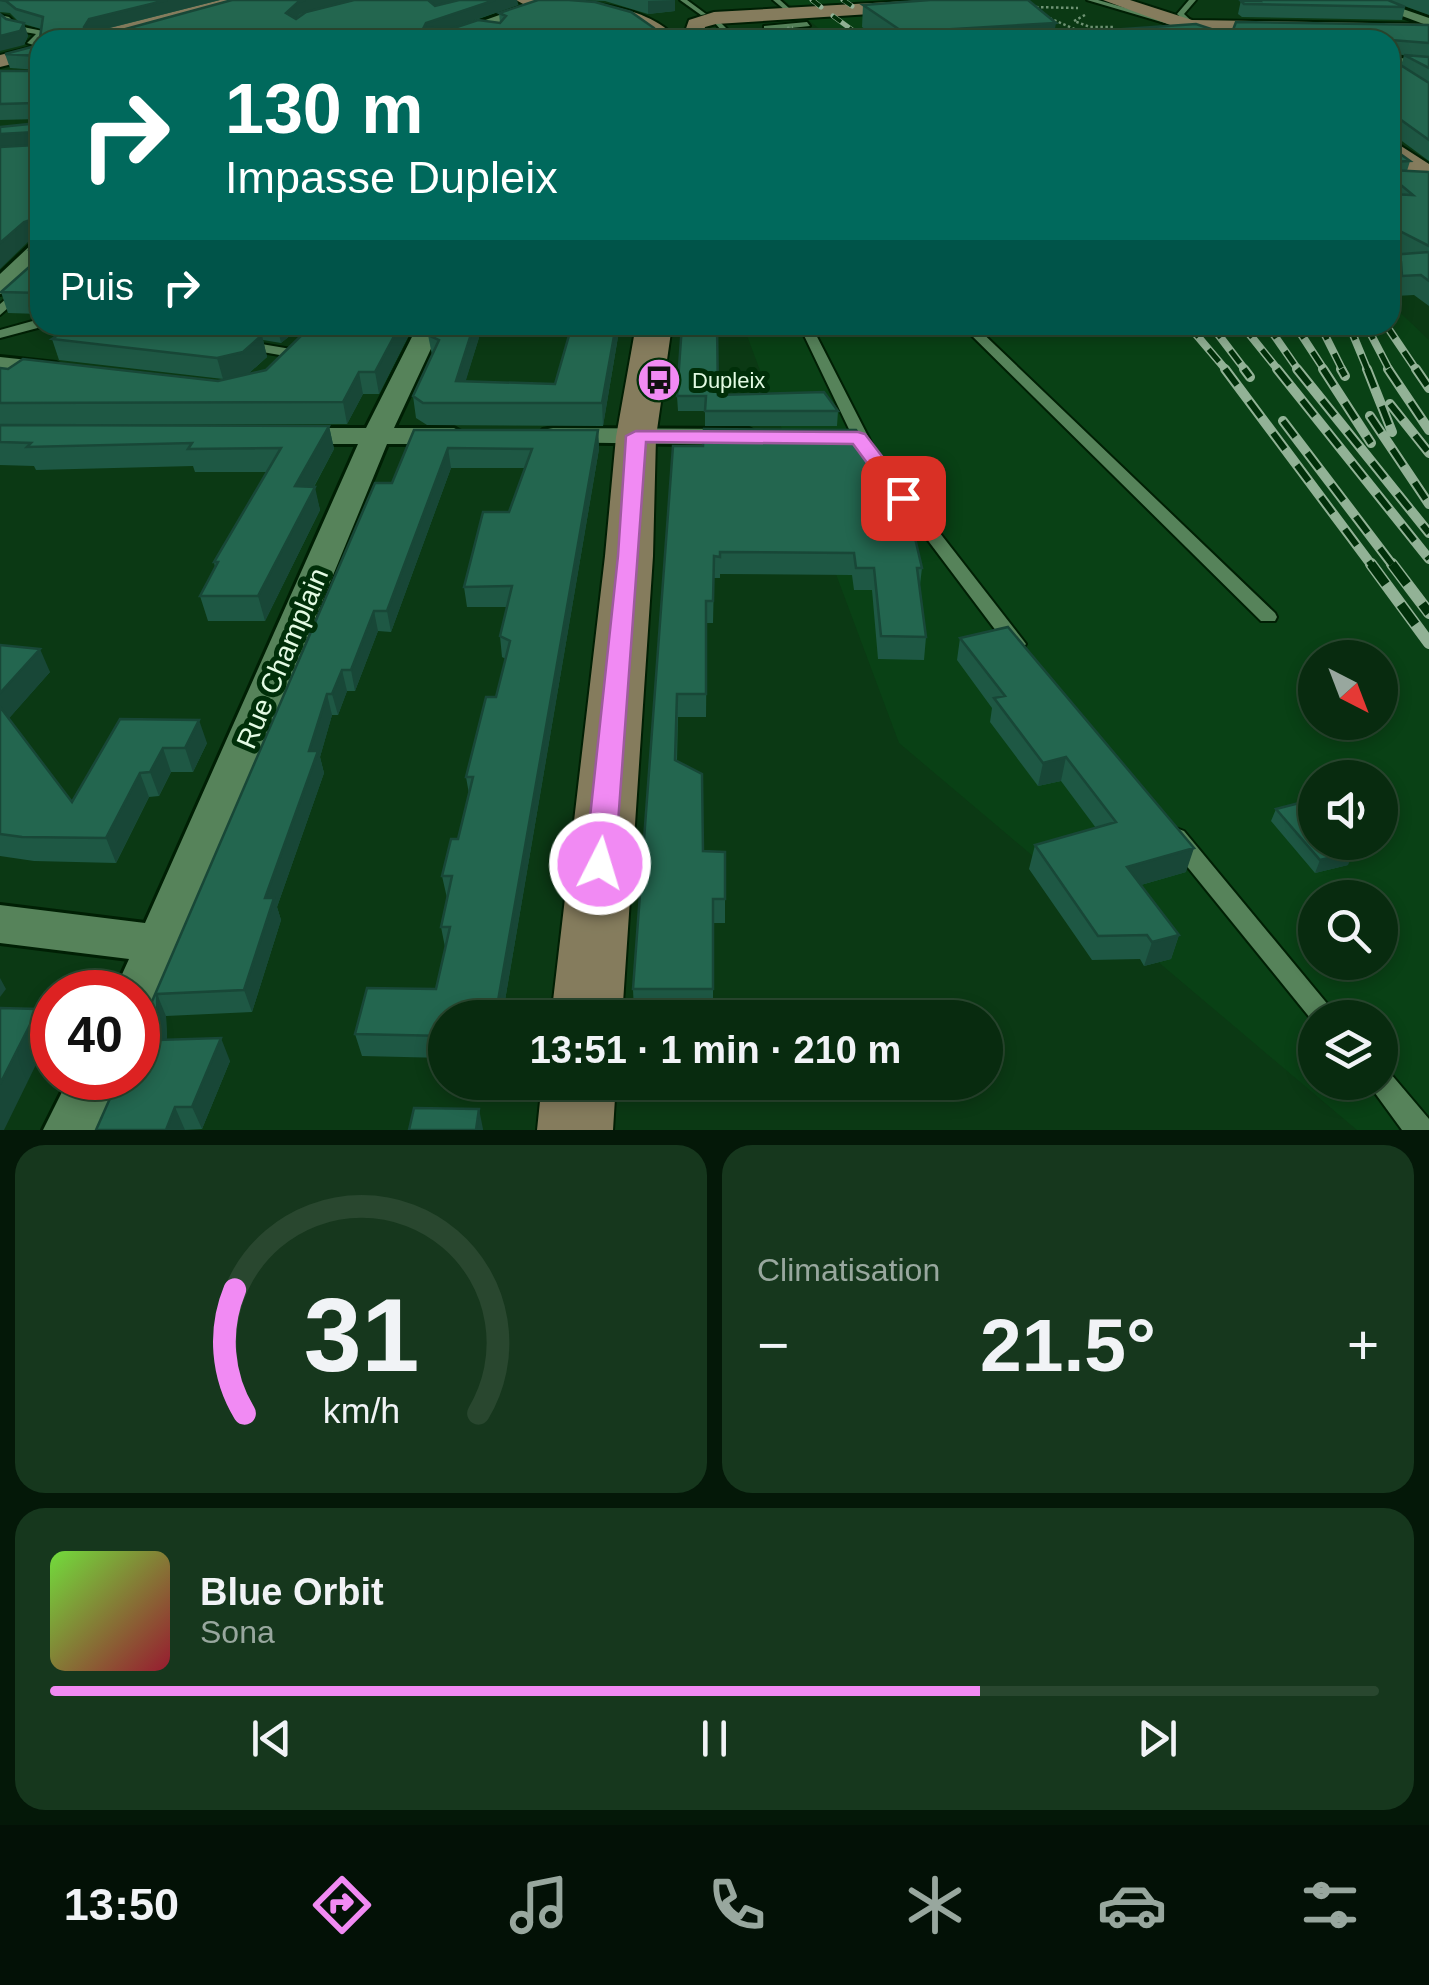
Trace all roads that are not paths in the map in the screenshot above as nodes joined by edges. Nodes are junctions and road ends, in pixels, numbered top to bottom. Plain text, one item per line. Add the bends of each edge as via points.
1 (237, 0) edge
2 (257, 0) edge
3 (525, 0) edge
4 (683, 0) edge
5 (776, 0) edge
6 (1090, 0) edge
7 (1112, 0) edge
8 (1193, 0) edge
9 (1212, 0) edge
10 (1365, 0) edge
11 (549, 3) junction
12 (586, 3) edge
13 (941, 4) edge
14 (787, 9) dead end
15 (0, 18) edge
16 (1429, 22) edge
17 (716, 23) dead end
18 (1193, 26) junction
19 (475, 27) junction
20 (697, 27) edge
21 (30, 30) edge
22 (120, 30) edge
23 (140, 30) edge
24 (466, 30) edge
25 (490, 30) edge
26 (664, 30) edge
27 (723, 30) edge
28 (766, 30) edge
29 (814, 30) edge
30 (1204, 30) edge
31 (1273, 30) edge
32 (1429, 30) edge
33 (1400, 32) edge
34 (30, 55) edge
35 (1400, 63) edge
36 (1429, 65) edge
37 (1, 70) edge
38 (1400, 158) edge
39 (1422, 182) edge
40 (0, 253) edge
41 (30, 257) edge
42 (30, 264) edge
43 (30, 270) edge
44 (0, 288) edge
45 (0, 314) edge
46 (30, 326) edge
47 (5, 332) edge
48 (310, 335) edge
49 (425, 335) edge
50 (652, 335) edge
51 (810, 335) edge
52 (977, 335) edge
53 (222, 341) edge
54 (291, 353) junction
55 (0, 365) edge
56 (270, 373) edge
57 (74, 374) edge
58 (251, 436) edge
59 (376, 436) junction
60 (482, 436) edge
61 (520, 436) edge
62 (636, 436) junction
63 (769, 438) edge
64 (826, 438) edge
65 (858, 438) junction
66 (1268, 617) dead end
67 (1030, 662) edge
68 (1166, 825) edge
69 (0, 924) edge
70 (158, 944) junction
71 (147, 970) edge
72 (588, 1000) edge
73 (1311, 1000) edge
74 (84, 1100) edge
75 (578, 1100) edge
76 (1395, 1100) edge
77 (69, 1130) edge
78 (575, 1130) edge
79 (1420, 1130) edge

1 - 22 street
2 - 23 street
3 - 11 street
4 - 20 lane
5 - 14 lane
6 - 18 lane
7 - 18 street
8 - 18 lane via 1180,14
9 - 18 street
10 - 16 street
11 - 12 street
11 - 19 street
12 - 26 street
13 - 20 street via 723,17
15 - 21 lane
17 - 27 lane
18 - 30 street
18 - 31 street
19 - 24 street
19 - 25 lane
28 - 29 lane via 803,21
32 - 33 street
34 - 37 street
35 - 36 street
38 - 39 street
40 - 41 street
42 - 44 street
43 - 45 lane
45 - 47 lane
46 - 47 lane
48 - 54 street
49 - 59 street, Rue Champlain
50 - 62 street
51 - 65 lane
52 - 66 lane
53 - 54 lane
54 - 56 street
55 - 57 street
58 - 59 street
59 - 60 street
59 - 70 street, Rue Champlain
61 - 62 street
62 - 63 street
62 - 72 street
64 - 65 street
65 - 67 lane
68 - 73 lane
69 - 70 street
70 - 71 street, Rue Champlain
74 - 77 street
75 - 78 street
76 - 79 lane

